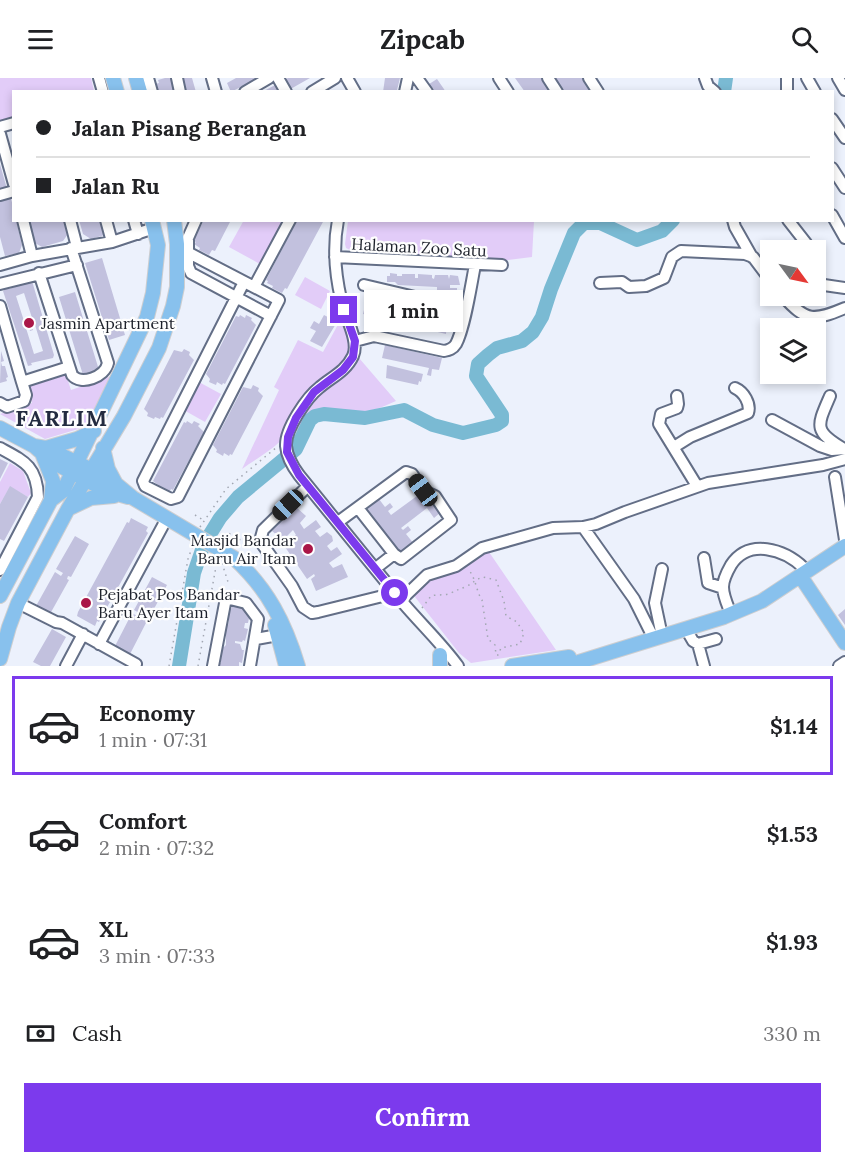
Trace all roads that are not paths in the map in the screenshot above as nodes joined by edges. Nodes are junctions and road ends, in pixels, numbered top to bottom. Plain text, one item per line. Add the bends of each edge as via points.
1 (269, 78) edge
2 (335, 78) edge
3 (838, 78) edge
4 (248, 90) edge
5 (315, 90) edge
6 (845, 90) edge
7 (834, 122) edge
8 (0, 134) edge
9 (845, 138) edge
10 (834, 171) edge
11 (12, 177) edge
12 (845, 188) edge
13 (834, 219) edge
14 (24, 222) edge
15 (70, 222) edge
16 (107, 222) edge
17 (135, 222) edge
18 (174, 222) edge
19 (195, 222) edge
20 (289, 222) edge
21 (338, 222) edge
22 (734, 222) edge
23 (790, 222) edge
24 (153, 224) edge
25 (138, 234) junction
26 (845, 238) edge
27 (804, 240) edge
28 (112, 242) junction
29 (74, 247) junction
30 (189, 253) junction
31 (32, 256) junction
32 (335, 257) junction
33 (753, 257) junction
34 (1, 262) edge
35 (475, 265) junction
36 (502, 265) dead end
37 (77, 266) junction
38 (760, 266) edge
39 (39, 273) junction
40 (600, 283) dead end
41 (0, 284) edge
42 (249, 285) junction
43 (364, 285) dead end
44 (826, 285) edge
45 (845, 288) edge
46 (236, 298) junction
47 (0, 306) edge
48 (792, 306) edge
49 (845, 308) edge
50 (465, 313) junction
51 (271, 316) junction
52 (355, 341) junction
53 (69, 367) junction
54 (22, 381) junction
55 (735, 388) dead end
56 (677, 396) dead end
57 (830, 396) dead end
58 (0, 403) edge
59 (772, 420) dead end
60 (0, 428) edge
61 (94, 431) junction
62 (674, 447) junction
63 (0, 448) edge
64 (103, 448) junction
65 (41, 450) junction
66 (845, 452) edge
67 (82, 471) junction
68 (835, 477) dead end
69 (308, 486) junction
70 (697, 486) junction
71 (122, 493) junction
72 (51, 500) junction
73 (358, 508) junction
74 (68, 509) junction
75 (167, 518) junction
76 (338, 522) junction
77 (583, 527) junction
78 (845, 540) edge
79 (845, 546) edge
80 (394, 554) junction
81 (704, 558) dead end
82 (376, 568) junction
83 (662, 569) dead end
84 (0, 570) edge
85 (802, 572) junction
86 (723, 588) junction
87 (0, 596) edge
88 (398, 597) junction
89 (18, 603) junction
90 (272, 606) junction
91 (731, 614) junction
92 (686, 629) junction
93 (83, 634) junction
94 (278, 635) junction
95 (658, 638) junction
96 (256, 639) junction
97 (716, 639) dead end
98 (845, 643) edge
99 (99, 644) junction
100 (698, 644) junction
101 (595, 656) junction
102 (441, 658) edge
103 (0, 659) edge
104 (118, 661) edge
105 (845, 662) edge
106 (136, 664) dead end
107 (66, 666) edge
108 (213, 666) edge
109 (250, 666) edge
110 (286, 666) edge
111 (298, 666) edge
112 (458, 666) edge
113 (512, 666) edge
114 (562, 666) edge
115 (704, 666) edge
116 (839, 666) edge

1 - 4 street
2 - 5 street
3 - 6 street
7 - 9 street
8 - 11 street
10 - 12 street
13 - 26 street
14 - 31 street
15 - 29 street
16 - 28 street
17 - 25 street
18 - 64 main road via 177,286 170,317 159,348
19 - 30 street via 189,234
20 - 42 street
21 - 32 street
22 - 33 street
23 - 27 street
24 - 25 street
24 - 61 main road via 158,245 147,317
25 - 28 street
28 - 29 street
29 - 31 street
29 - 37 street
30 - 42 street
30 - 46 street via 191,273
31 - 34 street
32 - 35 street, Halaman Zoo Satu
32 - 52 street via 341,299
33 - 38 street
33 - 40 street via 681,251 672,257 664,278 646,286
35 - 36 street, Halaman Zoo Satu
35 - 50 street
37 - 39 street
37 - 53 street via 108,363 102,374 82,381 74,379
39 - 41 street
39 - 53 street
42 - 46 street
42 - 51 street via 279,300
43 - 50 street
44 - 45 street
46 - 51 street
46 - 51 street via 143,481 145,486 171,499 178,497
47 - 54 street
48 - 49 street via 797,312 822,317
50 - 52 street via 456,344 447,351 374,336
52 - 69 street via 348,365 314,392 288,437 285,447
53 - 54 street
54 - 58 street via 24,401 7,407
55 - 62 street via 744,394 748,413
56 - 62 street via 676,408 661,414 658,421
57 - 66 street via 820,430
59 - 66 street via 820,446
60 - 65 main road
61 - 65 main road
61 - 67 main road
62 - 70 street
63 - 84 street via 27,463 38,492 36,503
64 - 67 main road
64 - 71 main road via 108,469
65 - 67 main road
65 - 72 main road via 53,481
66 - 70 street via 823,465
67 - 71 main road
67 - 72 main road
67 - 74 main road
68 - 78 street
69 - 76 street
69 - 88 street via 260,535 303,607 312,613
70 - 77 street
71 - 74 main road via 92,498
71 - 75 main road
72 - 87 main road
73 - 76 street
73 - 80 street
73 - 80 street via 406,472 424,491 436,497 450,522 405,558
74 - 89 main road
75 - 90 main road via 222,550 249,572
75 - 99 street
76 - 82 street
77 - 88 street via 547,530 482,548 451,569 428,575
77 - 95 street
79 - 85 main road via 828,558 816,560
80 - 82 street
81 - 86 street via 708,583
82 - 88 street
83 - 95 street via 656,603
85 - 86 street via 785,554 749,550 730,566
85 - 91 main road via 762,601
85 - 98 main road
86 - 91 street
88 - 102 street
89 - 93 street
89 - 103 main road
90 - 94 main road
90 - 111 main road via 280,615
91 - 92 main road
92 - 95 main road
92 - 100 street
93 - 99 street
93 - 107 street
94 - 96 street
94 - 110 main road
95 - 101 main road
96 - 108 street via 257,616 246,603 226,598
96 - 109 street
97 - 100 street
99 - 104 street
100 - 115 street
101 - 113 main road
101 - 114 main road
102 - 112 street via 447,650
104 - 106 street
105 - 116 street

